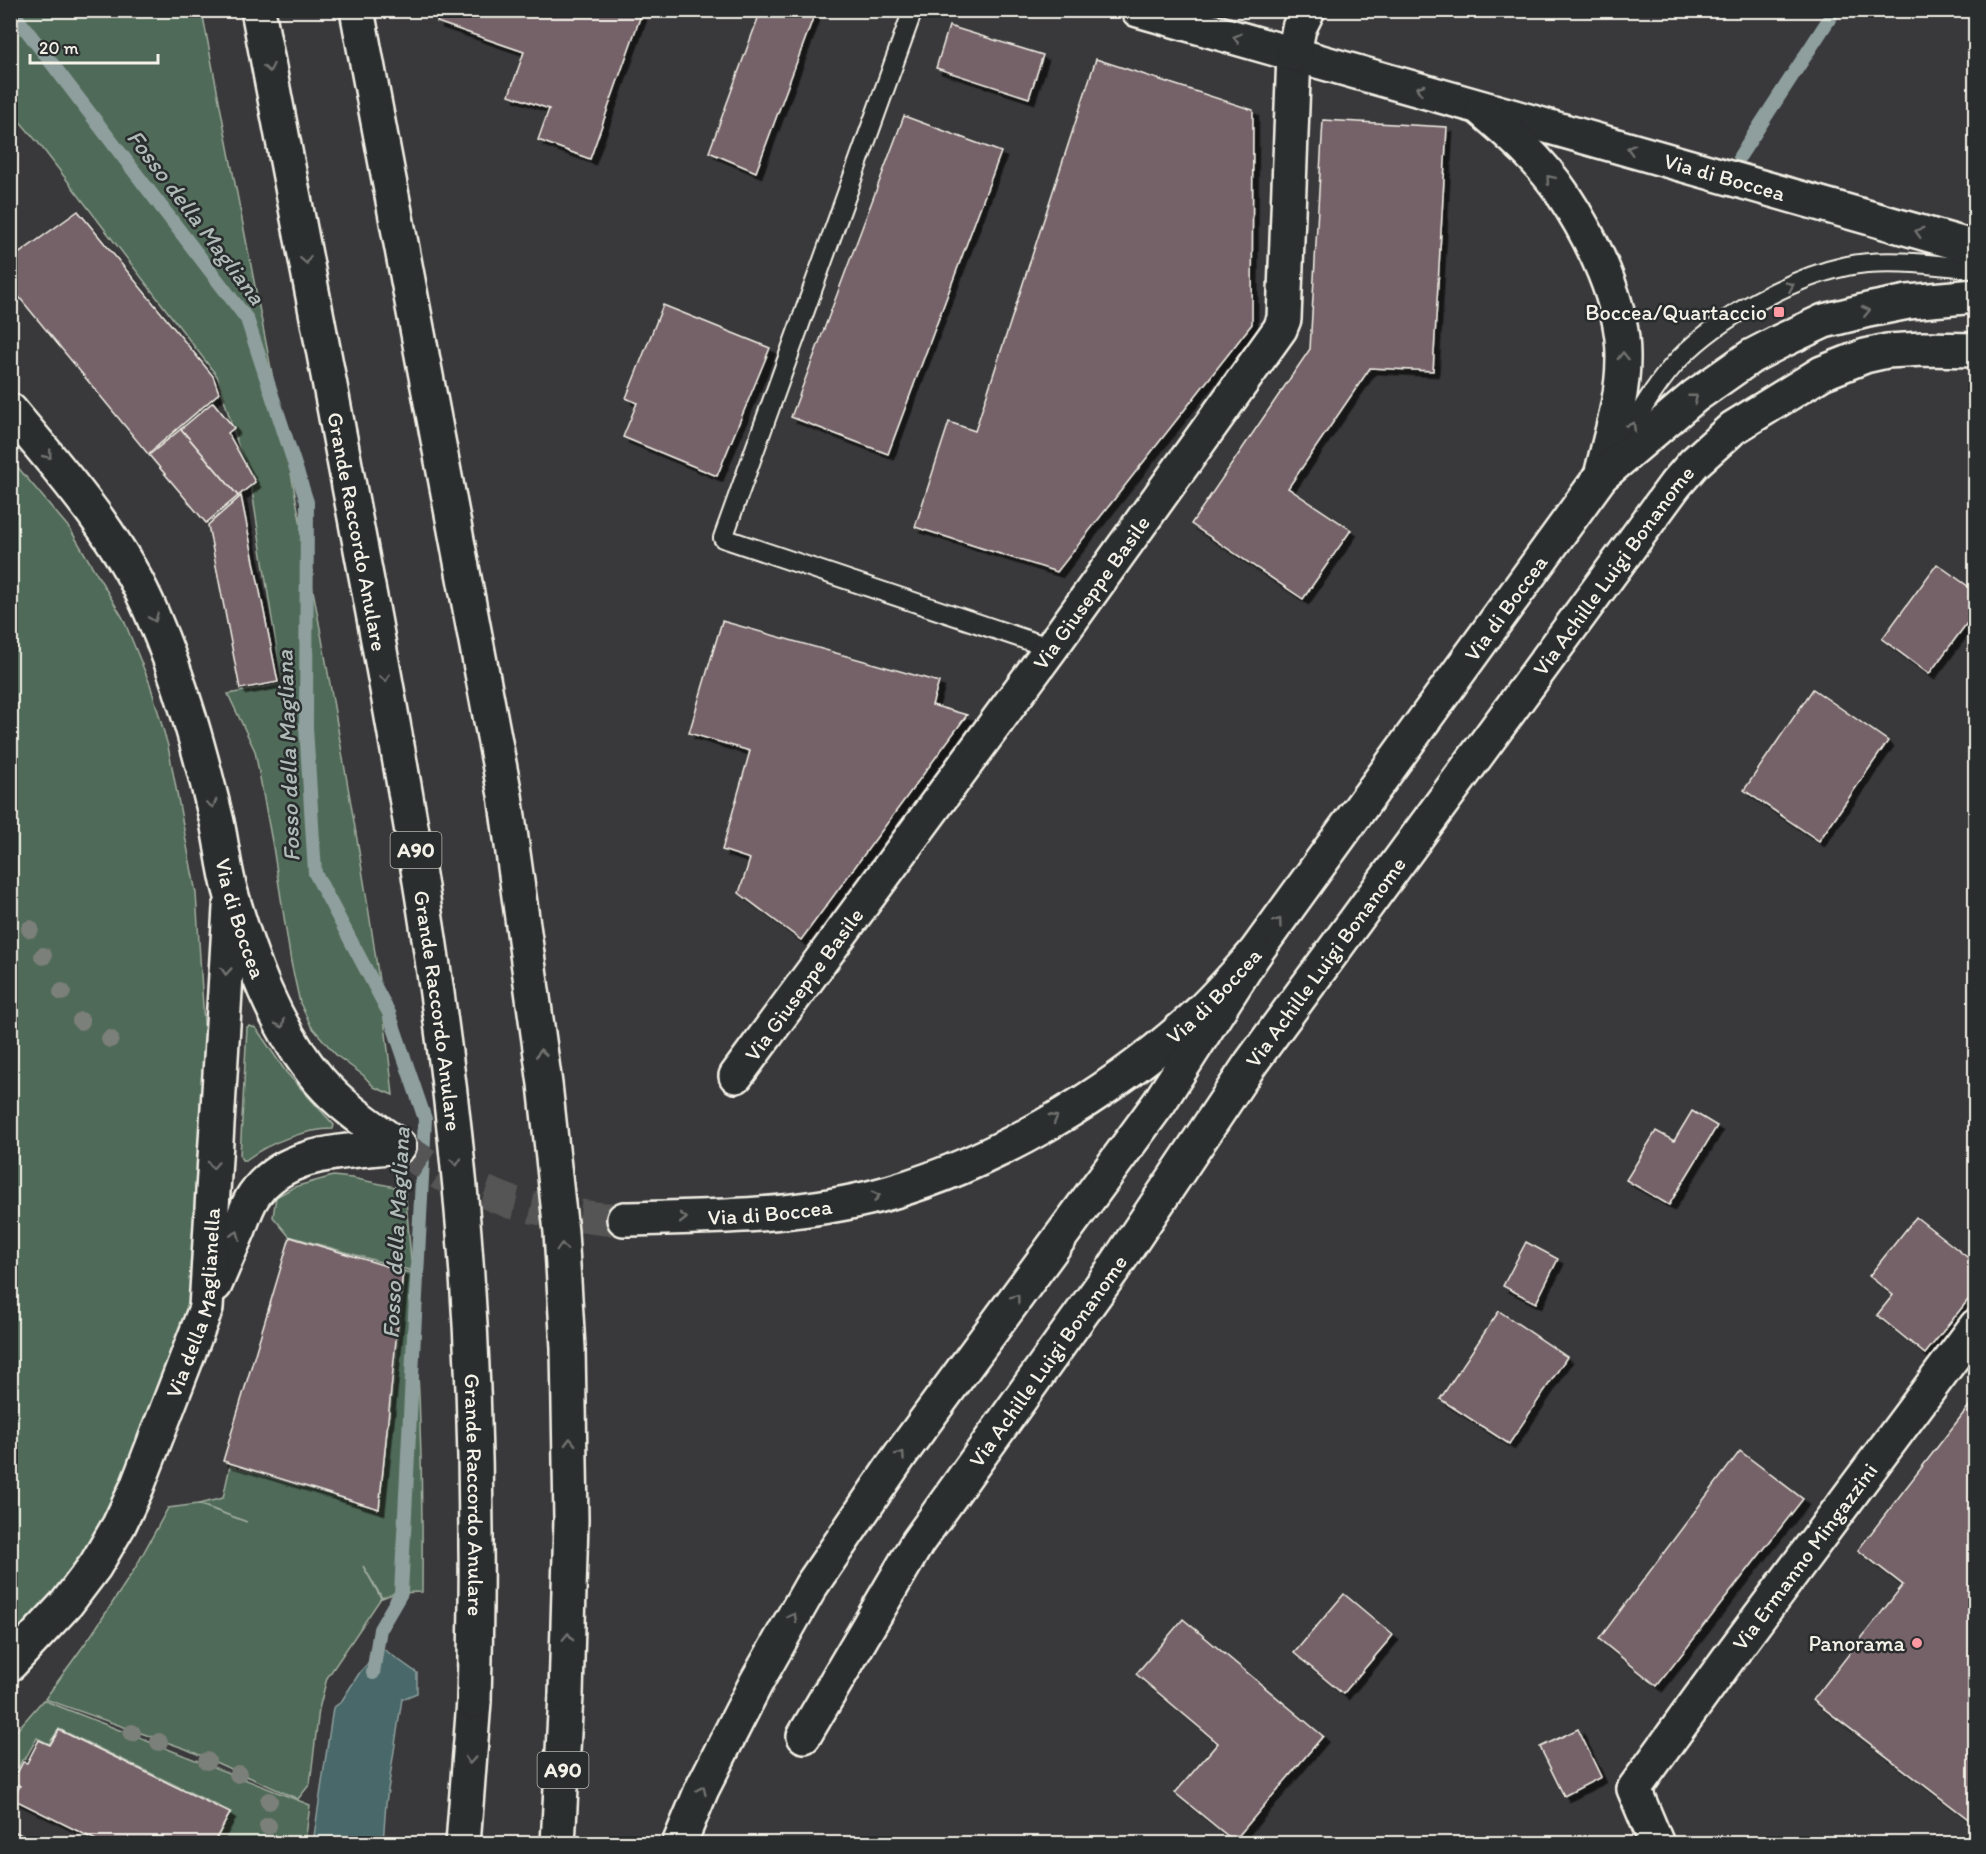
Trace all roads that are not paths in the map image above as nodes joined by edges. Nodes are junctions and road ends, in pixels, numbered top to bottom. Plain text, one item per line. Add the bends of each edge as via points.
1 (258, 10) edge
2 (357, 10) edge
3 (913, 10) edge
4 (1138, 10) edge
5 (1308, 10) edge
6 (1294, 54) junction
7 (1476, 105) junction
8 (1976, 248) edge
9 (1976, 269) edge
10 (1976, 296) edge
11 (1976, 350) edge
12 (10, 410) edge
13 (1601, 476) junction
14 (1051, 648) junction
15 (231, 891) junction
16 (1255, 953) junction
17 (736, 1076) dead end
18 (624, 1219) tunnel mouth
19 (206, 1308) junction
20 (1976, 1326) edge
21 (10, 1664) edge
22 (804, 1736) dead end
23 (463, 1844) edge
24 (558, 1844) edge
25 (679, 1844) edge
26 (1657, 1844) edge

1 -> 23 main road, Grande Raccordo Anulare / A90, bridge via 415,842 450,1096 470,1334 476,1548 474,1701
24 -> 2 main road, A90, bridge via 571,1520 568,1348 561,1232 545,1084 505,795
3 - 14 lane via 723,538
6 -> 4 main road, Via di Boccea
5 - 6 main road, Via Giuseppe Basile via 1299,28
7 -> 6 main road, Via di Boccea
6 - 14 main road, Via Giuseppe Basile via 1284,319 1280,329
8 -> 7 main road, Via di Boccea
13 -> 7 main road, Via di Boccea via 1623,367 1621,327 1613,296 1561,191 1508,132
13 -> 9 lane, Via di Boccea via 1649,398 1679,359 1700,339 1752,304 1848,266 1908,264
13 -> 10 main road, Via di Boccea via 1695,396 1779,342 1824,321 1868,310
11 - 22 main road, Via Achille Luigi Bonanome via 1887,351 1822,373 1732,428 1675,485 1251,1063 1112,1271 917,1543
12 -> 15 main road, Via di Boccea via 113,541 152,612 190,719
16 -> 13 main road, Via di Boccea
14 - 17 main road, Via Giuseppe Basile
15 -> 19 main road, Via della Maglianella
15 - 19 main road, Via di Boccea via 258,973 290,1041 335,1096 399,1146 312,1157 277,1173 254,1195
18 -> 16 main road, Via di Boccea via 707,1217 816,1207 909,1187 974,1161 1118,1078 1199,1013
25 -> 16 main road via 756,1683 811,1586 921,1427 1159,1103
19 - 21 main road, Via della Maglianella via 119,1525 67,1603
20 - 26 main road, Via Ermanno Mingazzini via 1634,1789

